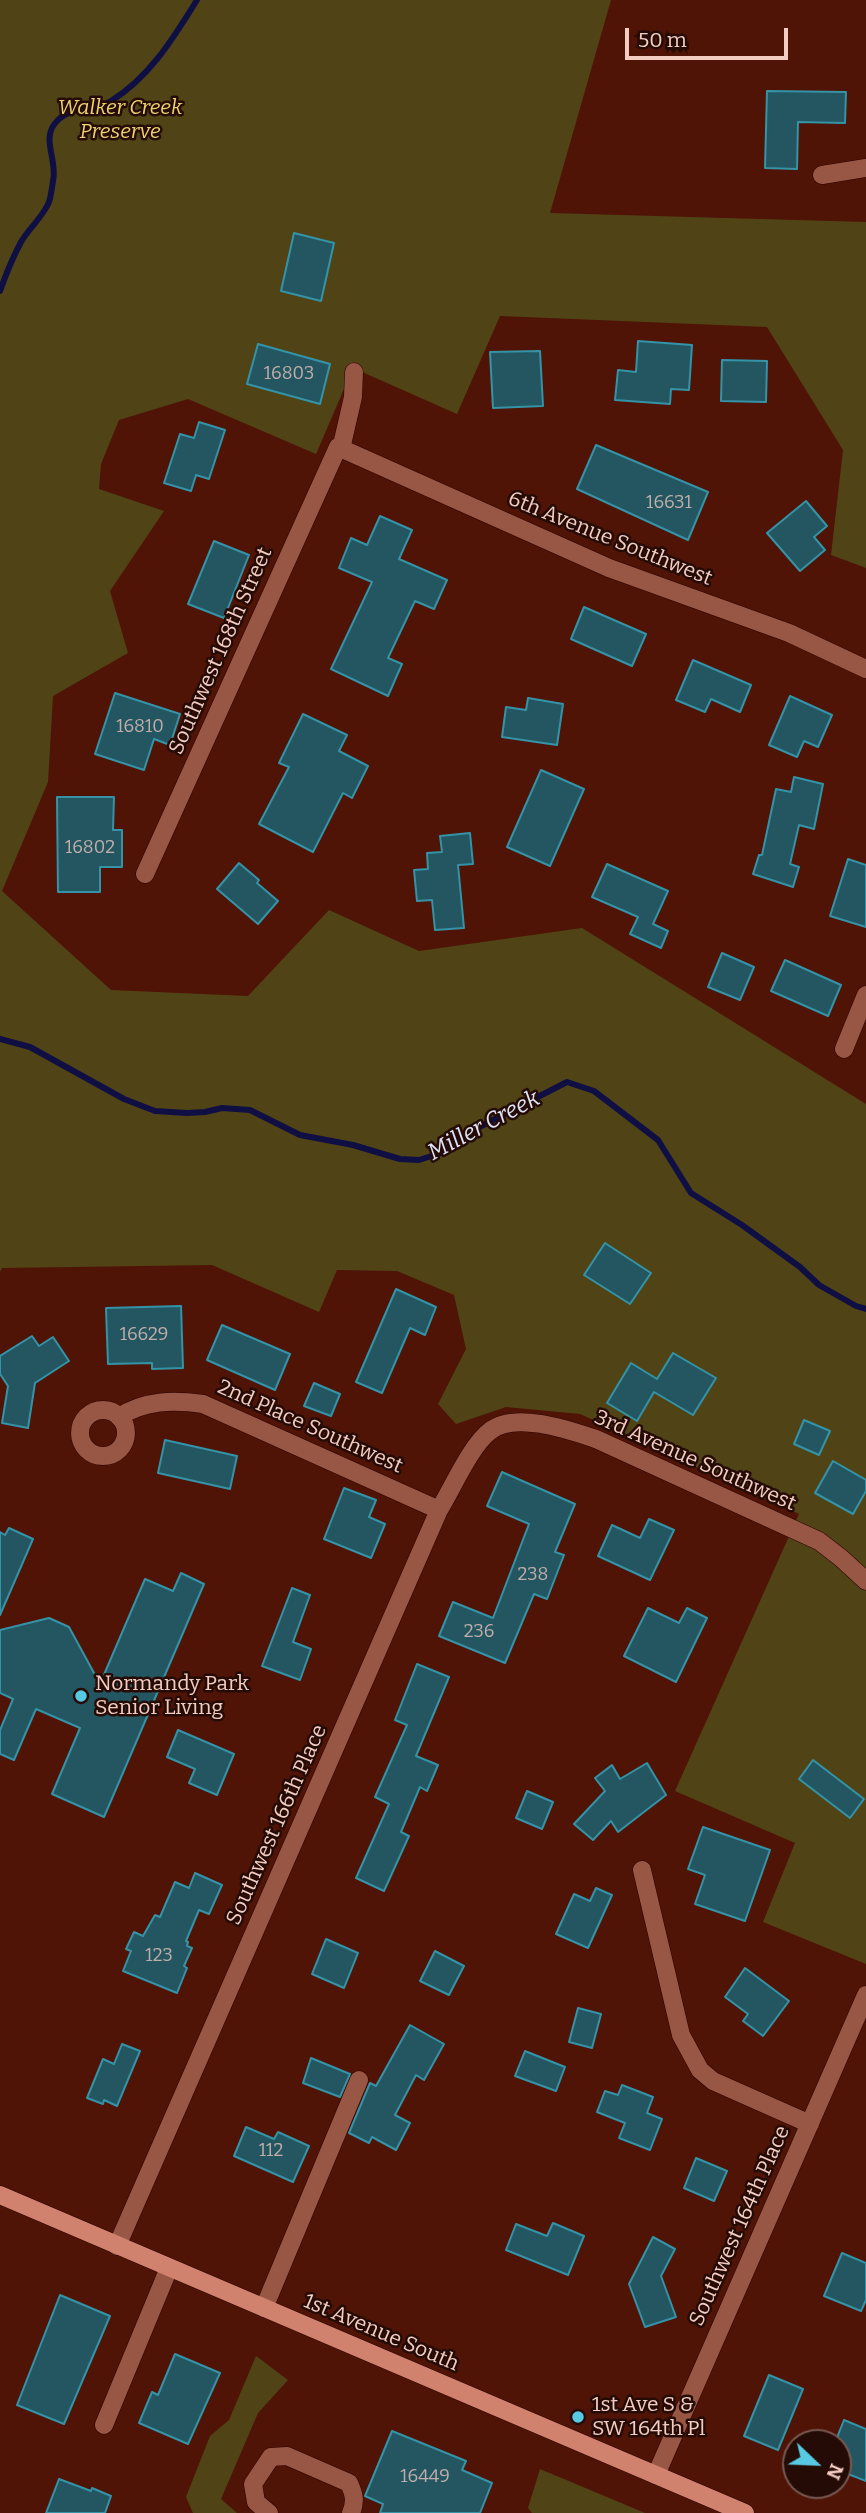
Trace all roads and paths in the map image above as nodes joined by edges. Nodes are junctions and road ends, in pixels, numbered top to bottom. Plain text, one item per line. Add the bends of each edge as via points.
1 (866, 168) edge
2 (822, 175) dead end
3 (354, 372) dead end
4 (340, 448) junction
5 (866, 668) edge
6 (145, 874) dead end
7 (866, 995) edge
8 (844, 1049) dead end
9 (119, 1417) dead end
10 (491, 1429) joint
11 (439, 1510) junction
12 (864, 1574) edge
13 (642, 1870) dead end
14 (866, 1995) edge
15 (359, 2080) dead end
16 (810, 2123) junction
17 (0, 2195) edge
18 (117, 2246) junction
19 (169, 2268) junction
20 (264, 2308) junction
21 (104, 2425) dead end
22 (656, 2475) junction
23 (269, 2513) edge
24 (351, 2513) edge
25 (745, 2513) edge

1 - 2 street
3 - 4 street, Southwest 168th Street via 353,397
4 - 5 street, 6th Avenue Southwest via 610,568 789,633
4 - 6 street, Southwest 168th Street
7 - 8 street
9 - 11 street, 2nd Place Southwest via 153,1403 203,1404
10 - 11 street, Southwest 166th Place
10 - 12 street, 3rd Avenue Southwest via 508,1422 534,1423 596,1439 819,1541
11 - 18 street, Southwest 166th Place
13 - 16 street via 681,2035 695,2064 712,2081
14 - 16 street, Southwest 164th Place
15 - 20 street
16 - 22 street, Southwest 164th Place
17 - 18 main road, 1st Avenue South
18 - 19 main road, 1st Avenue South
19 - 20 main road, 1st Avenue South
19 - 21 street
20 - 22 main road, 1st Avenue South
22 - 25 main road, 1st Avenue South
23 - 24 street via 256,2502 253,2484 271,2457 287,2456 349,2483 355,2504

